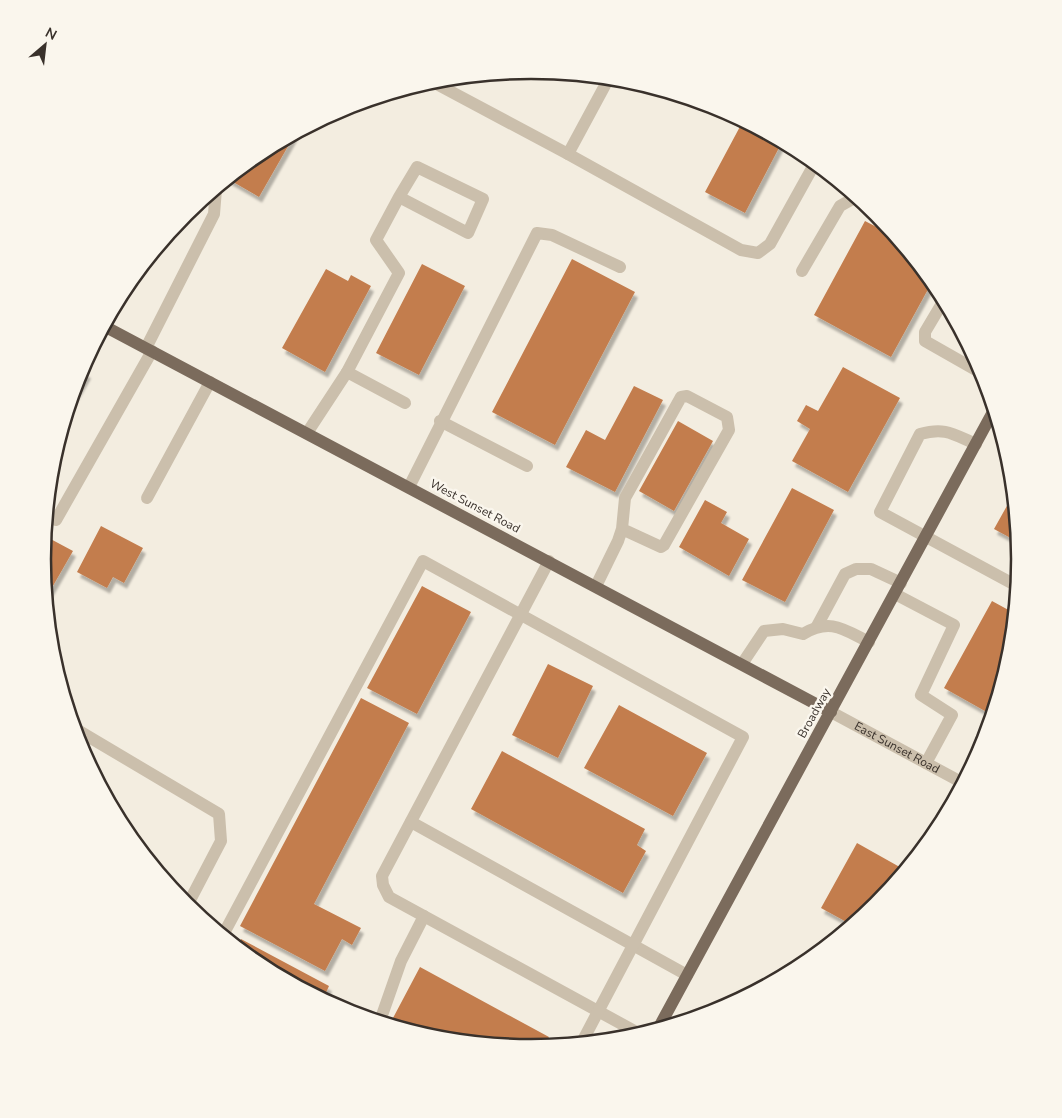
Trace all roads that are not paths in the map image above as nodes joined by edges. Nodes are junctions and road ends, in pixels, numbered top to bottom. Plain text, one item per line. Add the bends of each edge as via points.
1 (605, 85) edge
2 (442, 87) edge
3 (568, 154) junction
4 (811, 170) edge
5 (399, 197) junction
6 (215, 198) edge
7 (850, 201) edge
8 (620, 268) dead end
9 (802, 271) dead end
10 (939, 308) edge
11 (110, 329) edge
12 (149, 350) junction
13 (970, 367) edge
14 (347, 372) junction
15 (210, 382) junction
16 (405, 403) dead end
17 (989, 419) edge
18 (440, 421) junction
19 (307, 433) junction
20 (976, 444) junction
21 (527, 466) dead end
22 (409, 487) junction
23 (147, 498) dead end
24 (56, 520) dead end
25 (622, 529) junction
26 (925, 538) junction
27 (549, 561) junction
28 (1010, 582) edge
29 (596, 586) junction
30 (898, 588) junction
31 (521, 614) junction
32 (817, 626) junction
33 (869, 642) junction
34 (742, 664) junction
35 (831, 712) junction
36 (85, 734) edge
37 (926, 763) junction
38 (956, 780) edge
39 (411, 822) junction
40 (191, 897) edge
41 (424, 916) junction
42 (226, 929) edge
43 (634, 945) junction
44 (687, 975) junction
45 (599, 1011) junction
46 (382, 1015) edge
47 (663, 1020) edge
48 (630, 1029) edge
49 (585, 1036) edge

1 - 3 street
2 - 3 street
3 - 4 street via 741,250 758,253 770,244
5 - 5 street via 468,233 483,199 417,167
5 - 14 street via 376,240 399,273
6 - 12 street via 214,214
7 - 9 street via 840,206
8 - 18 street via 552,235 537,233
10 - 13 street via 925,332 925,341
11 - 12 main road, West Sunset Road
12 - 15 main road, West Sunset Road
12 - 24 street
14 - 16 street
14 - 19 street
15 - 19 main road, West Sunset Road
15 - 23 street
17 - 20 main road, Broadway
18 - 21 street
18 - 22 street
19 - 22 main road, West Sunset Road
20 - 26 main road, Broadway
20 - 26 street via 944,431 920,434 880,512
22 - 27 main road, West Sunset Road
25 - 25 street via 625,498 681,397 687,396 727,417 729,430 664,544 661,547
25 - 29 street
26 - 28 street
26 - 30 main road, Broadway
27 - 29 main road, West Sunset Road
27 - 31 street
29 - 34 main road, West Sunset Road
30 - 32 street via 871,569 856,569 845,574
30 - 33 main road, Broadway
30 - 37 street via 954,625 920,695 952,715
31 - 39 street
31 - 42 street via 423,561
31 - 43 street via 743,737
32 - 33 street via 836,626
32 - 34 street via 803,634 783,629 764,631
33 - 35 main road, Broadway
34 - 35 main road, West Sunset Road
35 - 37 street, East Sunset Road
35 - 44 main road, Broadway
36 - 40 street via 220,814 221,841
37 - 38 street, East Sunset Road
39 - 41 street via 382,876 383,885 389,897
39 - 43 street
41 - 45 street
41 - 46 street via 401,960
43 - 44 street
43 - 45 street
44 - 47 main road, Broadway
45 - 48 street
45 - 49 street

